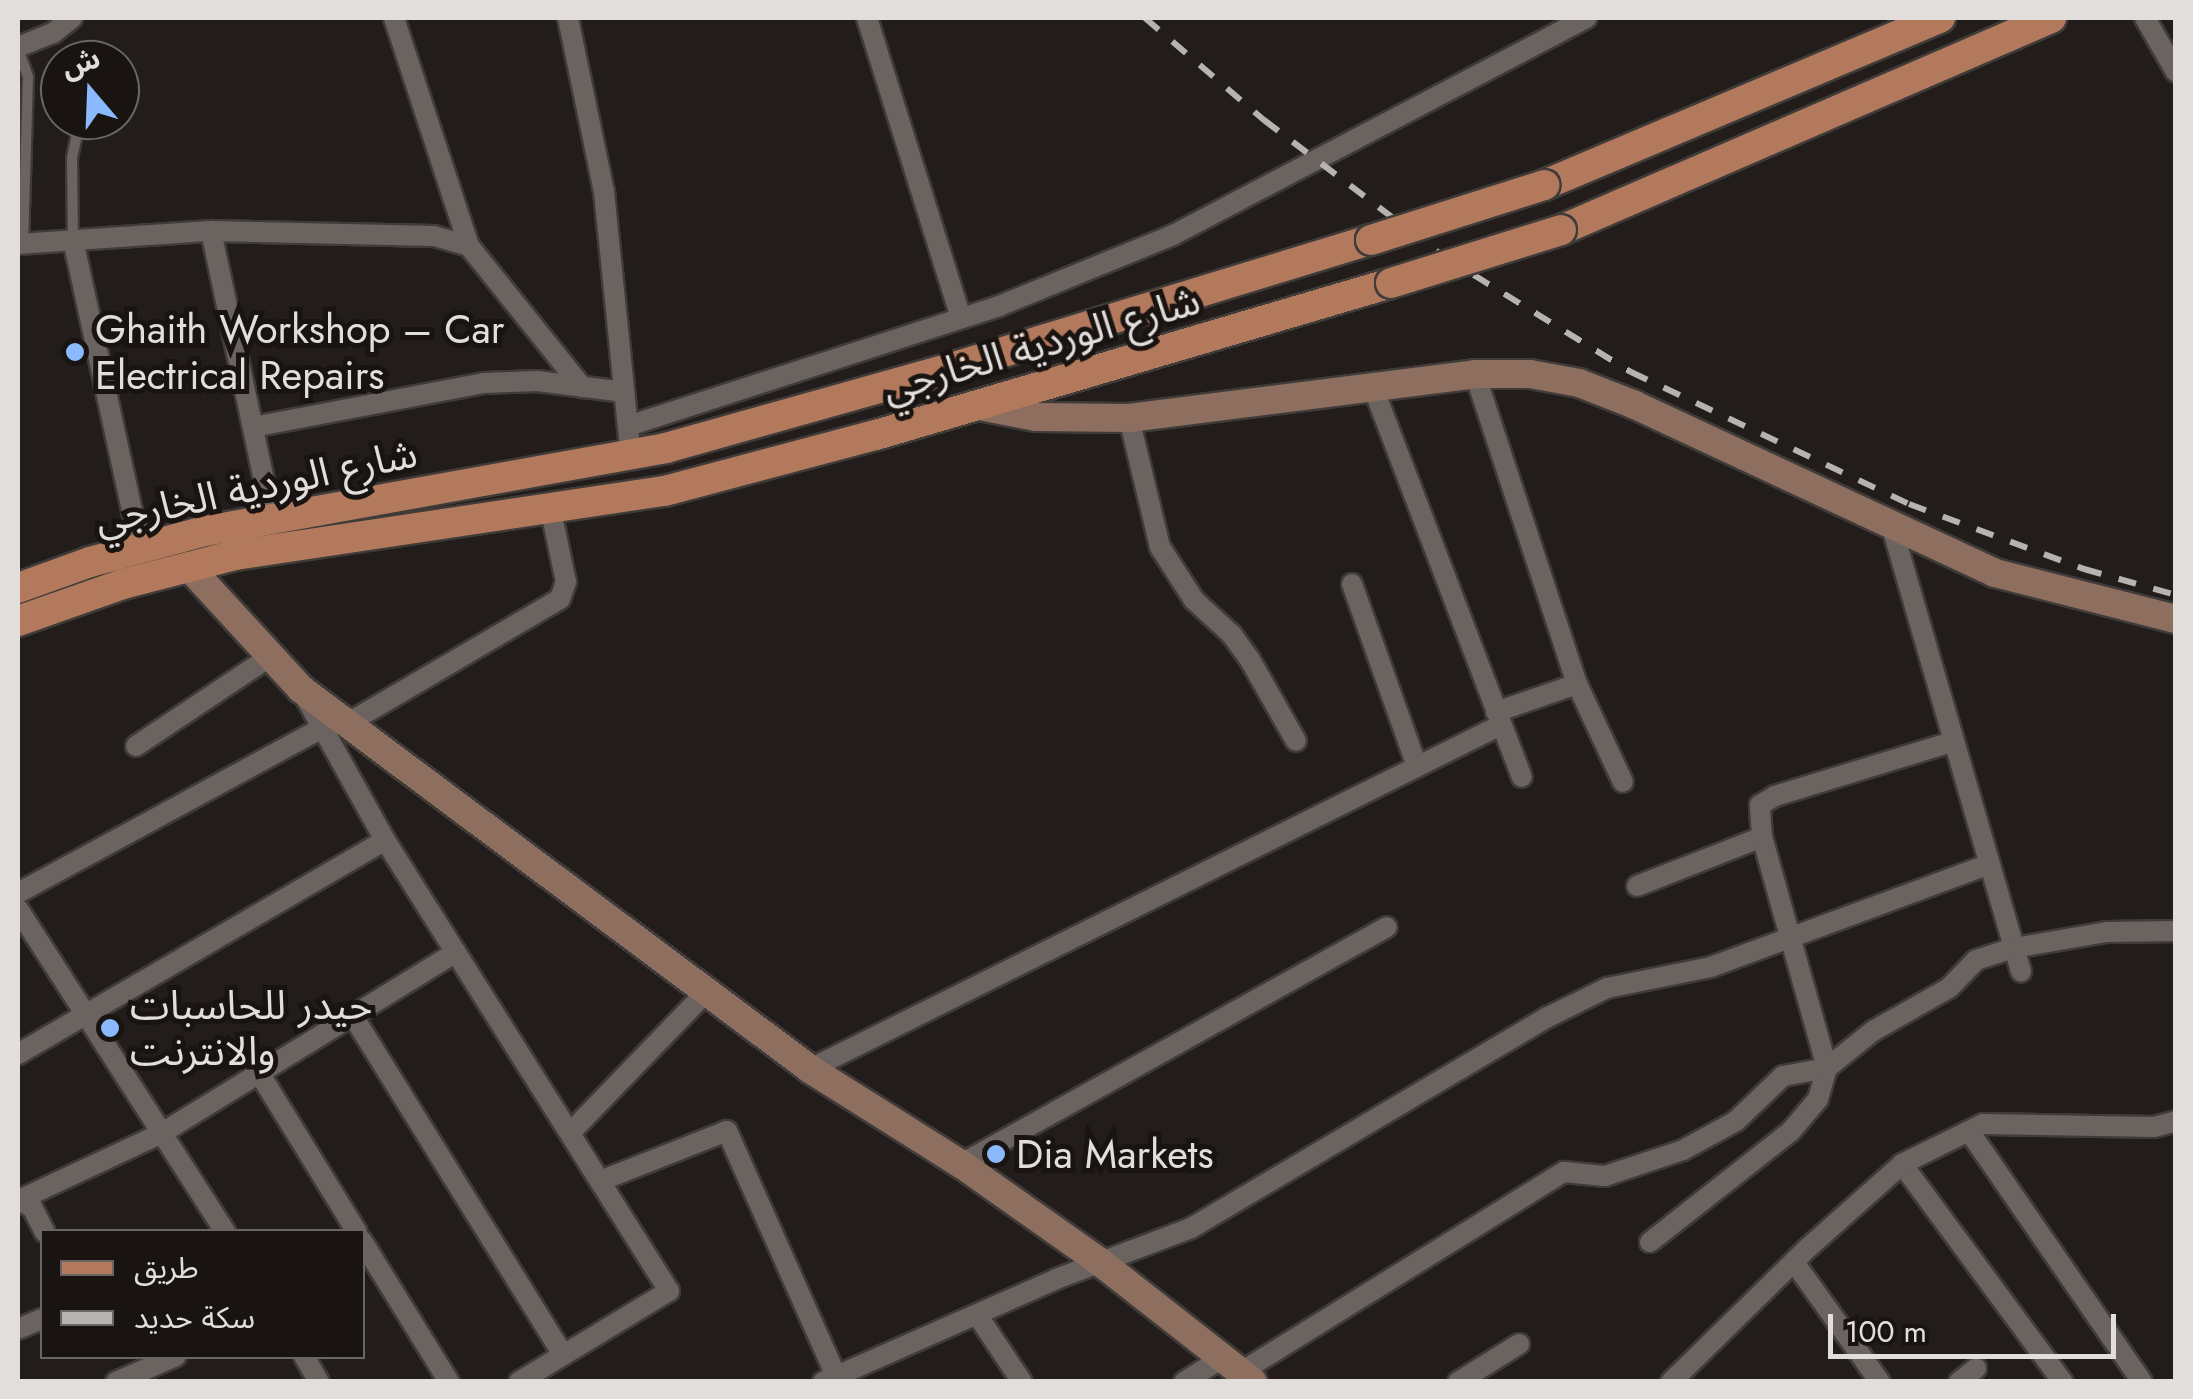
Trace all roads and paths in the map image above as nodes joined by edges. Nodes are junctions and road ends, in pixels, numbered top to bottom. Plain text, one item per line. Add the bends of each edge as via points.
1 (72, 18) edge
2 (394, 18) edge
3 (568, 18) edge
4 (867, 18) edge
5 (1586, 18) edge
6 (1940, 18) edge
7 (2050, 18) edge
8 (2145, 18) edge
9 (18, 48) edge
10 (2176, 72) edge
11 (76, 140) edge
12 (211, 230) junction
13 (73, 240) junction
14 (20, 243) edge
15 (469, 246) junction
16 (962, 318) junction
17 (1475, 374) junction
18 (582, 387) junction
19 (1374, 390) junction
20 (624, 392) junction
21 (972, 405) junction
22 (1129, 418) junction
23 (253, 426) junction
24 (629, 440) junction
25 (666, 448) junction
26 (574, 464) junction
27 (665, 491) junction
28 (559, 506) junction
29 (272, 518) junction
30 (1891, 524) junction
31 (140, 547) junction
32 (188, 566) junction
33 (1352, 584) dead end
34 (18, 588) edge
35 (2176, 619) edge
36 (18, 622) edge
37 (268, 658) junction
38 (1577, 684) junction
39 (301, 689) junction
40 (1498, 718) junction
41 (350, 722) junction
42 (320, 729) junction
43 (1296, 742) dead end
44 (1952, 742) junction
45 (136, 746) dead end
46 (1417, 766) junction
47 (1522, 778) dead end
48 (1623, 782) dead end
49 (1762, 837) junction
50 (385, 840) junction
51 (1987, 865) junction
52 (1638, 886) dead end
53 (18, 893) edge
54 (18, 908) edge
55 (1386, 927) dead end
56 (2176, 931) edge
57 (1791, 936) junction
58 (2014, 948) junction
59 (456, 952) junction
60 (2022, 971) dead end
61 (705, 993) junction
62 (86, 1016) junction
63 (353, 1016) junction
64 (18, 1054) edge
65 (1828, 1068) junction
66 (810, 1070) junction
67 (260, 1076) junction
68 (2176, 1121) edge
69 (1969, 1131) junction
70 (162, 1134) junction
71 (570, 1134) junction
72 (961, 1164) junction
73 (1902, 1164) junction
74 (600, 1181) junction
75 (18, 1200) edge
76 (43, 1229) edge
77 (223, 1229) edge
78 (355, 1229) edge
79 (1650, 1242) dead end
80 (365, 1246) edge
81 (1100, 1262) junction
82 (1794, 1262) junction
83 (978, 1316) junction
84 (1519, 1344) dead end
85 (563, 1355) junction
86 (169, 1359) edge
87 (306, 1359) edge
88 (1239, 1370) edge
89 (833, 1379) edge
90 (116, 1382) edge
91 (318, 1382) edge
92 (449, 1382) edge
93 (519, 1382) edge
94 (1022, 1382) edge
95 (1184, 1382) edge
96 (1458, 1382) edge
97 (1671, 1382) edge
98 (1880, 1382) edge
99 (2063, 1382) edge
100 (2142, 1382) edge

1 - 9 street
2 - 15 street
3 - 20 street via 604,192
4 - 16 street
5 - 16 street via 1173,234
6 - 25 main road, شارع الوردية الخارجي, bridge via 1544,185 961,365
7 - 21 main road, شارع الوردية الخارجي, bridge via 1561,230
8 - 10 street
9 - 14 lane via 28,76
11 - 13 lane
12 - 13 street
12 - 15 street via 398,234
12 - 23 street
13 - 14 street
13 - 31 street
15 - 18 street
16 - 24 street
17 - 19 street
17 - 30 street via 1579,383
17 - 38 street
18 - 20 street
18 - 23 street via 484,383
19 - 22 street
19 - 40 street
20 - 24 street
21 - 22 street via 1036,417
21 - 27 main road, شارع الوردية الخارجي
22 - 43 street via 1160,547 1194,600 1250,660
23 - 29 street
24 - 25 main road, شارع الوردية الخارجي
24 - 26 main road, شارع الوردية الخارجي
25 - 27 main road via 644,460 640,470 644,480
26 - 28 main road via 591,482 585,493
26 - 29 main road, شارع الوردية الخارجي
27 - 28 main road, شارع الوردية الخارجي
28 - 32 main road, شارع الوردية الخارجي
28 - 41 street via 566,582 560,598
29 - 31 main road, شارع الوردية الخارجي
30 - 35 street via 1995,572
30 - 44 street
31 - 34 main road, شارع الوردية الخارجي
32 - 36 main road, شارع الوردية الخارجي
32 - 37 street
33 - 46 street
37 - 39 street
37 - 45 street
38 - 40 street
38 - 48 street
39 - 41 street
39 - 42 street
40 - 46 street
40 - 47 street
41 - 61 street
42 - 50 street
42 - 53 street
44 - 49 street via 1766,799 1758,814
44 - 51 street
46 - 66 street
49 - 52 street
49 - 57 street
50 - 59 street
50 - 62 street
51 - 57 street
51 - 58 street
54 - 62 street
55 - 72 street
56 - 58 street via 2107,932
57 - 65 street
57 - 81 street via 1700,971 1628,983 1580,1000 1191,1228
58 - 60 street
58 - 65 street via 1976,960 1949,988 1873,1031
59 - 63 street
59 - 71 street
61 - 66 street
61 - 71 street
62 - 64 street
62 - 70 street
63 - 67 street
63 - 85 street
65 - 79 street via 1818,1098 1791,1131
65 - 88 street via 1783,1076 1736,1121 1662,1159 1605,1176 1564,1172
66 - 72 street
67 - 70 street
67 - 78 street
68 - 69 street via 2154,1127 1982,1124
69 - 73 street
69 - 100 street
70 - 75 street
70 - 77 street
71 - 74 street
72 - 81 street
73 - 82 street
73 - 99 street
74 - 85 street via 669,1291
74 - 89 street via 727,1131
75 - 76 street via 31,1206
80 - 92 street
81 - 83 street
81 - 88 street
82 - 97 street
82 - 98 street
83 - 89 street
83 - 94 street
84 - 96 street
85 - 93 street
86 - 90 street
87 - 91 street
88 - 95 street

